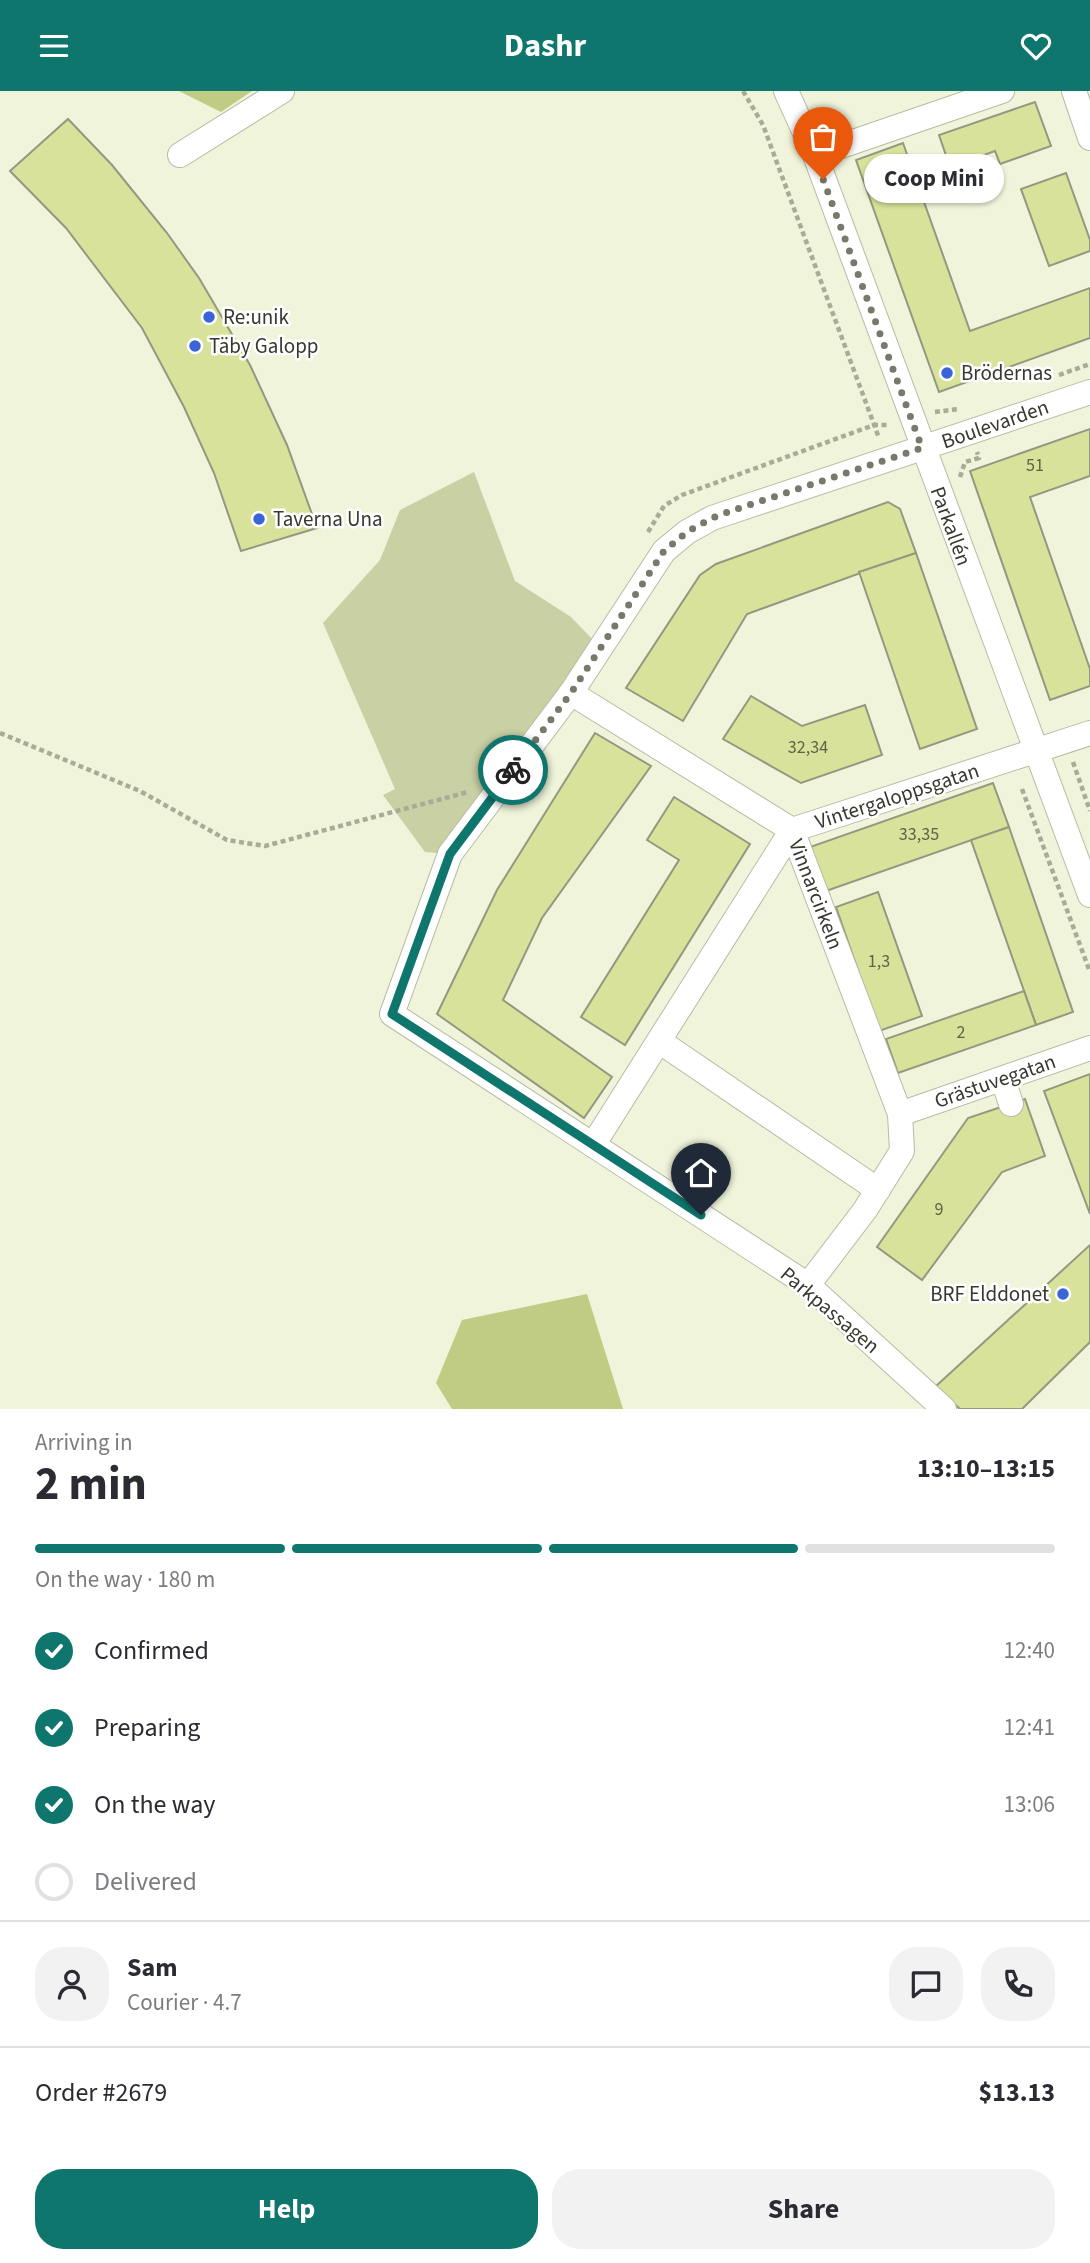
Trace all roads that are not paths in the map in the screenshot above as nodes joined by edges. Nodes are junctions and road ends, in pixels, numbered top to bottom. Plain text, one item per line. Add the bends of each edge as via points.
1 (282, 91) edge
2 (786, 91) edge
3 (1002, 91) edge
4 (1074, 91) edge
5 (1090, 138) edge
6 (180, 155) dead end
7 (814, 155) junction
8 (1090, 392) edge
9 (922, 448) junction
10 (571, 693) junction
11 (1090, 733) edge
12 (1023, 756) junction
13 (792, 830) junction
14 (1090, 895) edge
15 (392, 1014) joint
16 (659, 1041) junction
17 (1090, 1048) edge
18 (1003, 1079) junction
19 (1011, 1104) dead end
20 (900, 1114) junction
21 (593, 1145) junction
22 (878, 1190) junction
23 (808, 1285) junction
24 (944, 1409) edge

1 - 6 street
2 - 7 street, Parkallén
3 - 7 street
4 - 5 street
7 - 9 street, Parkallén
8 - 9 street, Boulevarden
9 - 10 street, Boulevarden via 712,518 687,532 664,551
9 - 12 street, Parkallén
10 - 13 street, Vintergaloppsgatan
10 - 15 street, Boulevarden via 450,854
11 - 12 street, Vintergaloppsgatan
12 - 13 street, Vintergaloppsgatan
12 - 14 street, Parkallén
13 - 16 street, Vinnarcirkeln
13 - 20 street, Vinnarcirkeln
15 - 21 street, Parkpassagen
16 - 21 street, Vinnarcirkeln
16 - 22 street
17 - 18 street, Grästuvegatan
18 - 19 street
18 - 20 street, Grästuvegatan
20 - 22 street, Vinnarcirkeln via 902,1151
21 - 23 street, Parkpassagen
22 - 23 street, Vinnarcirkeln
23 - 24 street, Parkpassagen

